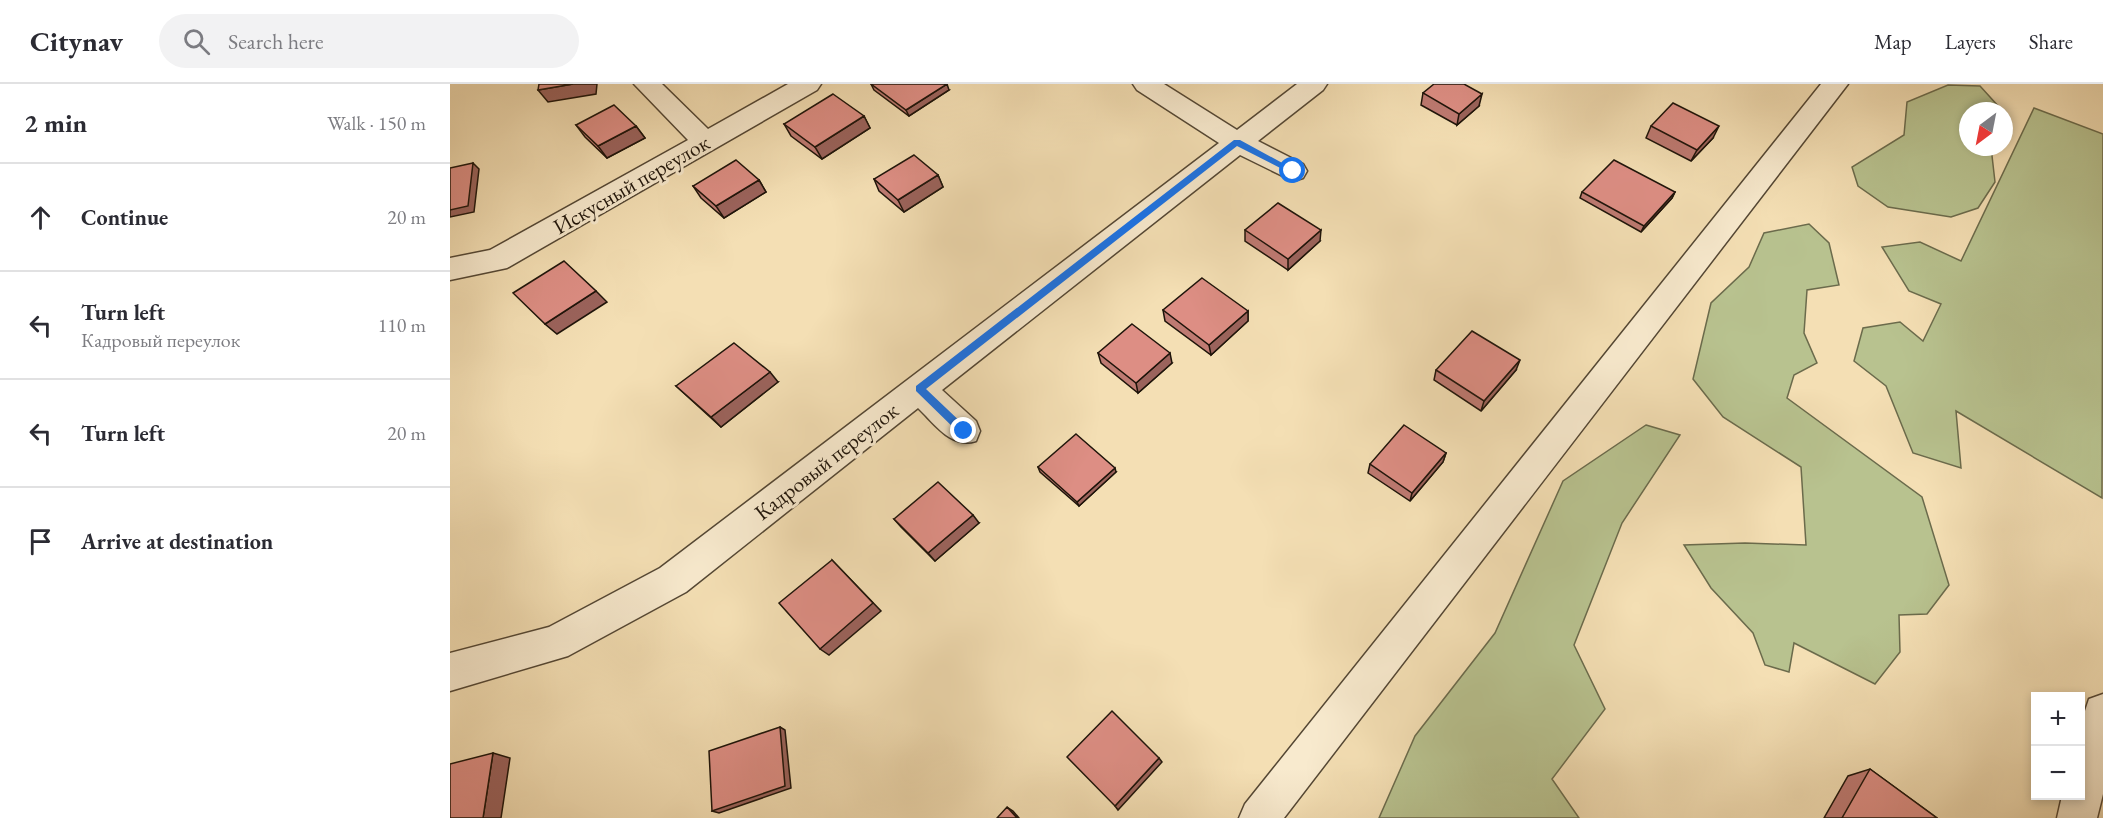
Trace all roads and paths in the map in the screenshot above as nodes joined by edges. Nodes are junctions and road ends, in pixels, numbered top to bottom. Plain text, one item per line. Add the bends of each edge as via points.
1 (647, 84) edge
2 (808, 84) edge
3 (1146, 84) edge
4 (1314, 84) edge
5 (1835, 84) edge
6 (706, 141) junction
7 (1237, 142) junction
8 (1293, 171) dead end
9 (450, 269) edge
10 (919, 389) junction
11 (964, 431) dead end
12 (450, 672) edge
13 (2103, 713) edge
14 (1259, 818) edge
15 (2077, 818) edge

1 - 6 street
2 - 6 street, Искусный переулок
3 - 7 street
4 - 7 street, Кадровый переулок
5 - 14 street
6 - 9 street, Искусный переулок via 497,260
7 - 8 street
7 - 10 street, Кадровый переулок
10 - 11 street
10 - 12 street, Кадровый переулок via 673,580 555,643
13 - 15 street

